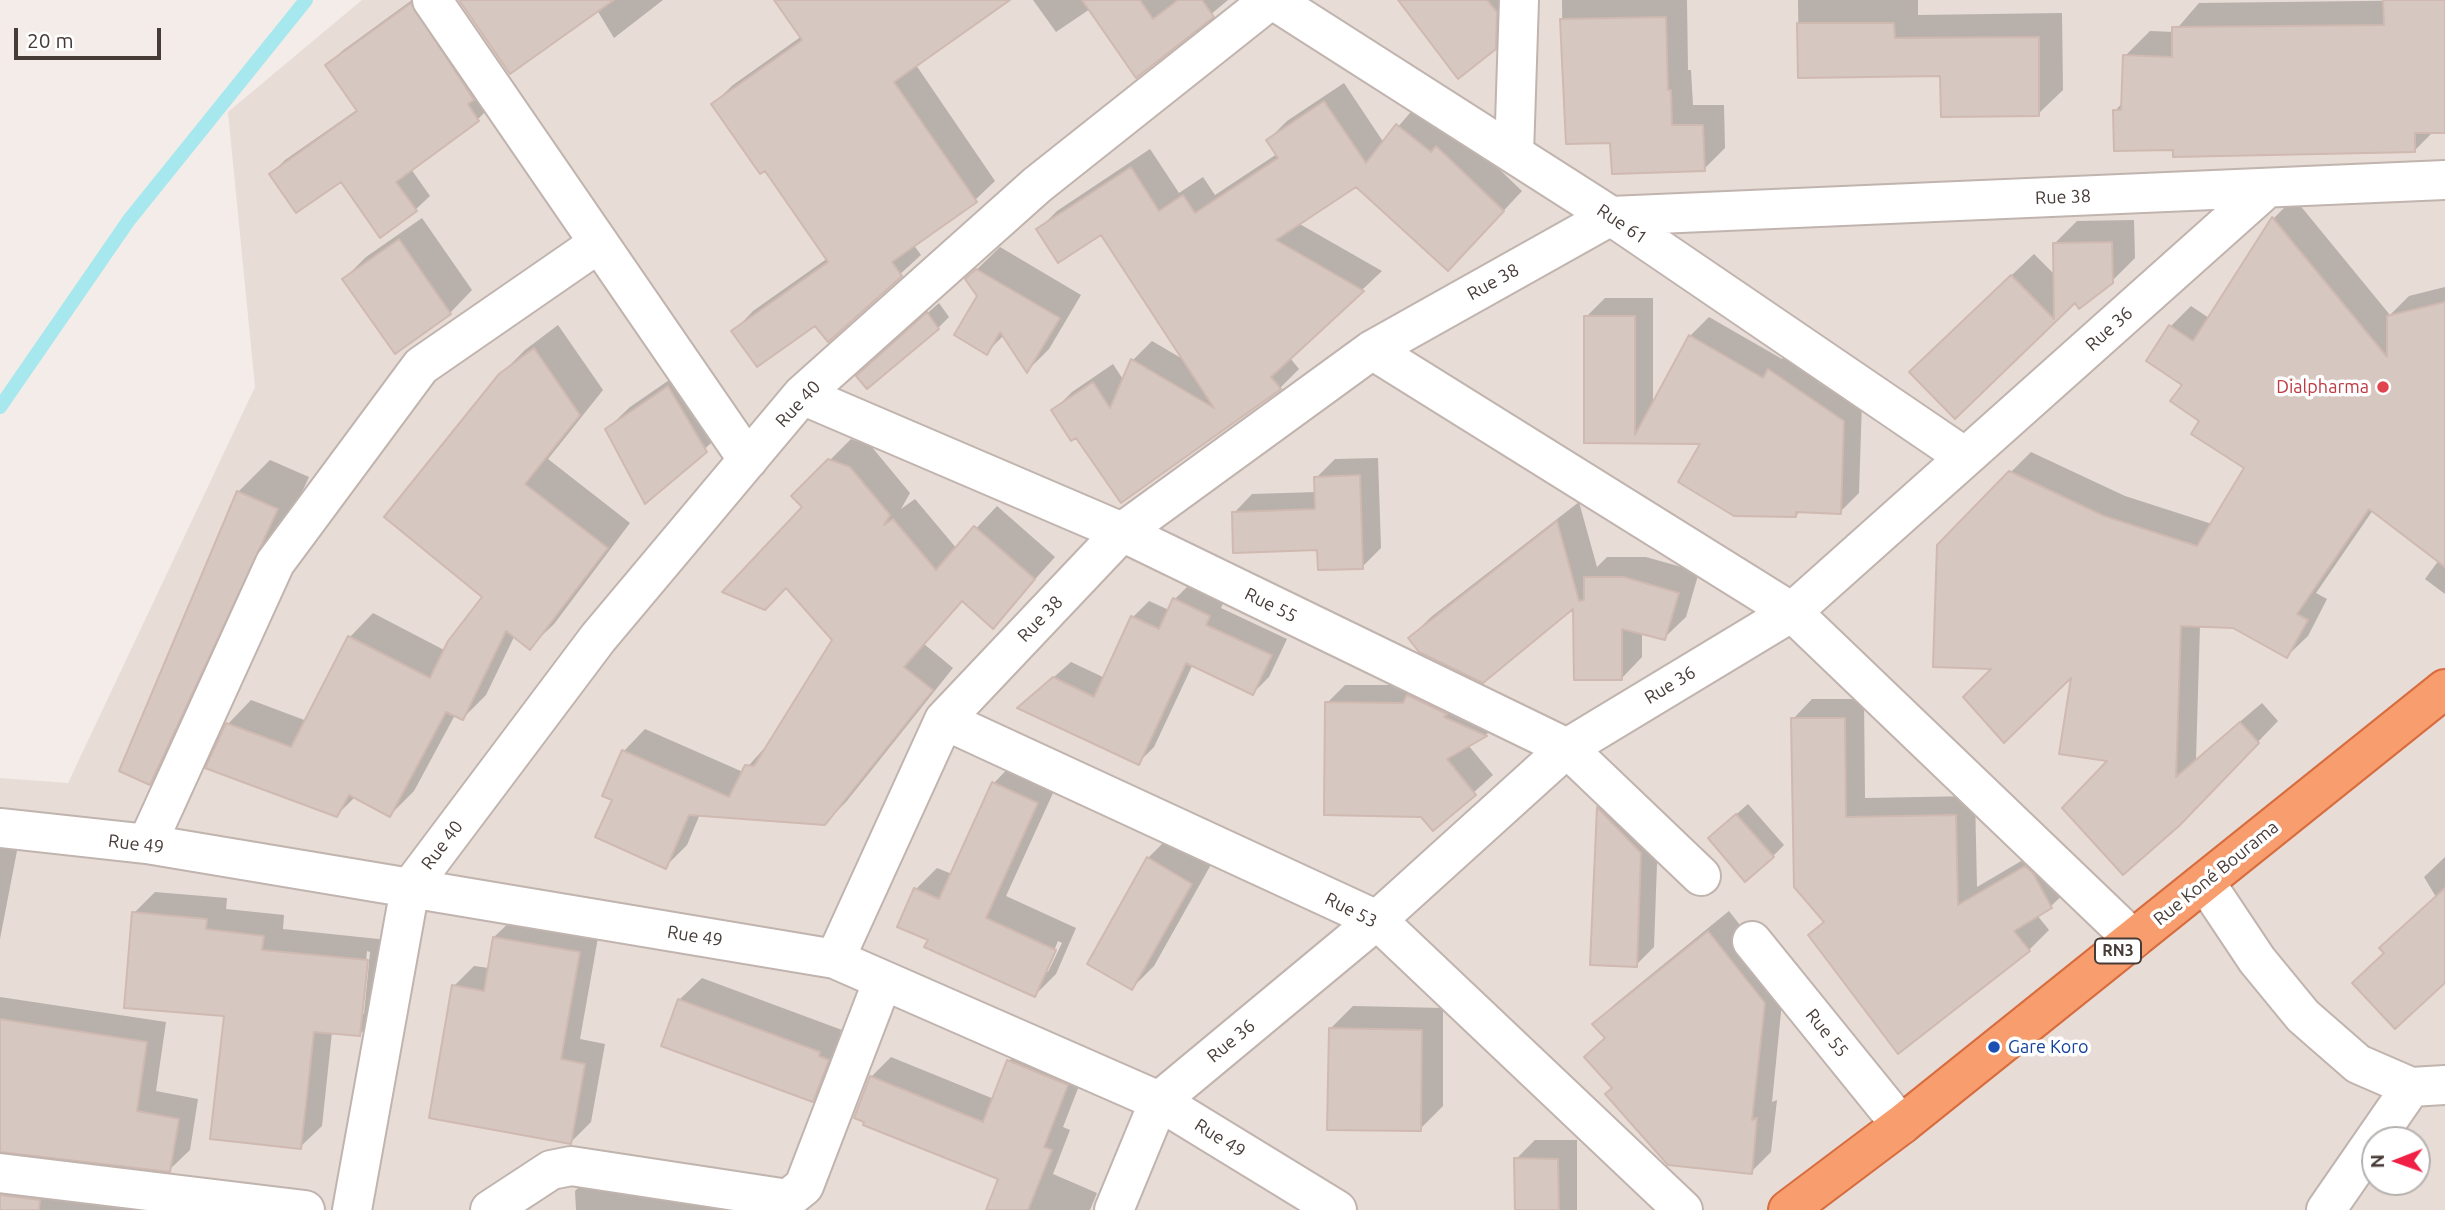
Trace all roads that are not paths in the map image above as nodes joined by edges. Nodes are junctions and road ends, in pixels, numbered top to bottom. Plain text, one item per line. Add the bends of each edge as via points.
1 (432, 0) edge
2 (1271, 0) edge
3 (1519, 0) edge
4 (1514, 154) junction
5 (2445, 180) edge
6 (2267, 188) junction
7 (1611, 216) junction
8 (599, 243) junction
9 (1372, 350) junction
10 (802, 395) junction
11 (1965, 457) junction
12 (748, 460) junction
13 (1122, 532) junction
14 (1792, 612) junction
15 (2445, 689) edge
16 (944, 720) junction
17 (1567, 748) junction
18 (0, 828) edge
19 (147, 844) junction
20 (1701, 876) dead end
21 (2205, 882) junction
22 (410, 888) junction
23 (1377, 919) junction
24 (2133, 939) junction
25 (1752, 941) dead end
26 (835, 959) junction
27 (883, 980) junction
28 (2428, 1086) edge
29 (1159, 1101) junction
30 (1901, 1125) junction
31 (0, 1173) edge
32 (305, 1210) edge
33 (352, 1210) edge
34 (490, 1210) edge
35 (1114, 1210) edge
36 (1337, 1210) edge
37 (1683, 1210) edge
38 (1788, 1210) edge
39 (2326, 1210) edge

1 - 8 street
2 - 4 street, Rue 61
2 - 10 street, Rue 40 via 1037,185
3 - 4 street
4 - 7 street, Rue 61
5 - 6 street, Rue 38
6 - 7 street, Rue 38
6 - 11 street, Rue 36
7 - 9 street, Rue 38
7 - 11 street, Rue 61
8 - 12 street
8 - 19 street via 421,366 275,563
9 - 13 street, Rue 38
9 - 14 street
10 - 12 street, Rue 40
10 - 13 street, Rue 55
11 - 14 street, Rue 36
12 - 22 street, Rue 40 via 598,638
13 - 16 street, Rue 38
13 - 17 street, Rue 55
14 - 17 street, Rue 36
14 - 24 street
15 - 21 highway, Rue Koné Bourama / RN3
16 - 23 street, Rue 53
16 - 26 street, Rue 38
17 - 20 street, Rue 55
17 - 23 street, Rue 36
18 - 19 street, Rue 49
19 - 22 street, Rue 49
21 - 24 highway, Rue Koné Bourama / RN3
21 - 28 street via 2257,960 2303,1016 2358,1064
22 - 26 street, Rue 49
22 - 33 street
23 - 29 street, Rue 36
23 - 37 street, Rue 53
24 - 30 highway, Rue Koné Bourama / RN3
25 - 30 street, Rue 55
26 - 27 street, Rue 49
27 - 29 street, Rue 49
27 - 34 street via 804,1186 788,1199 571,1166 551,1170
28 - 39 street
29 - 35 street, Rue 36
29 - 36 street, Rue 49
30 - 38 highway, Rue Koné Bourama / RN3
31 - 32 street

